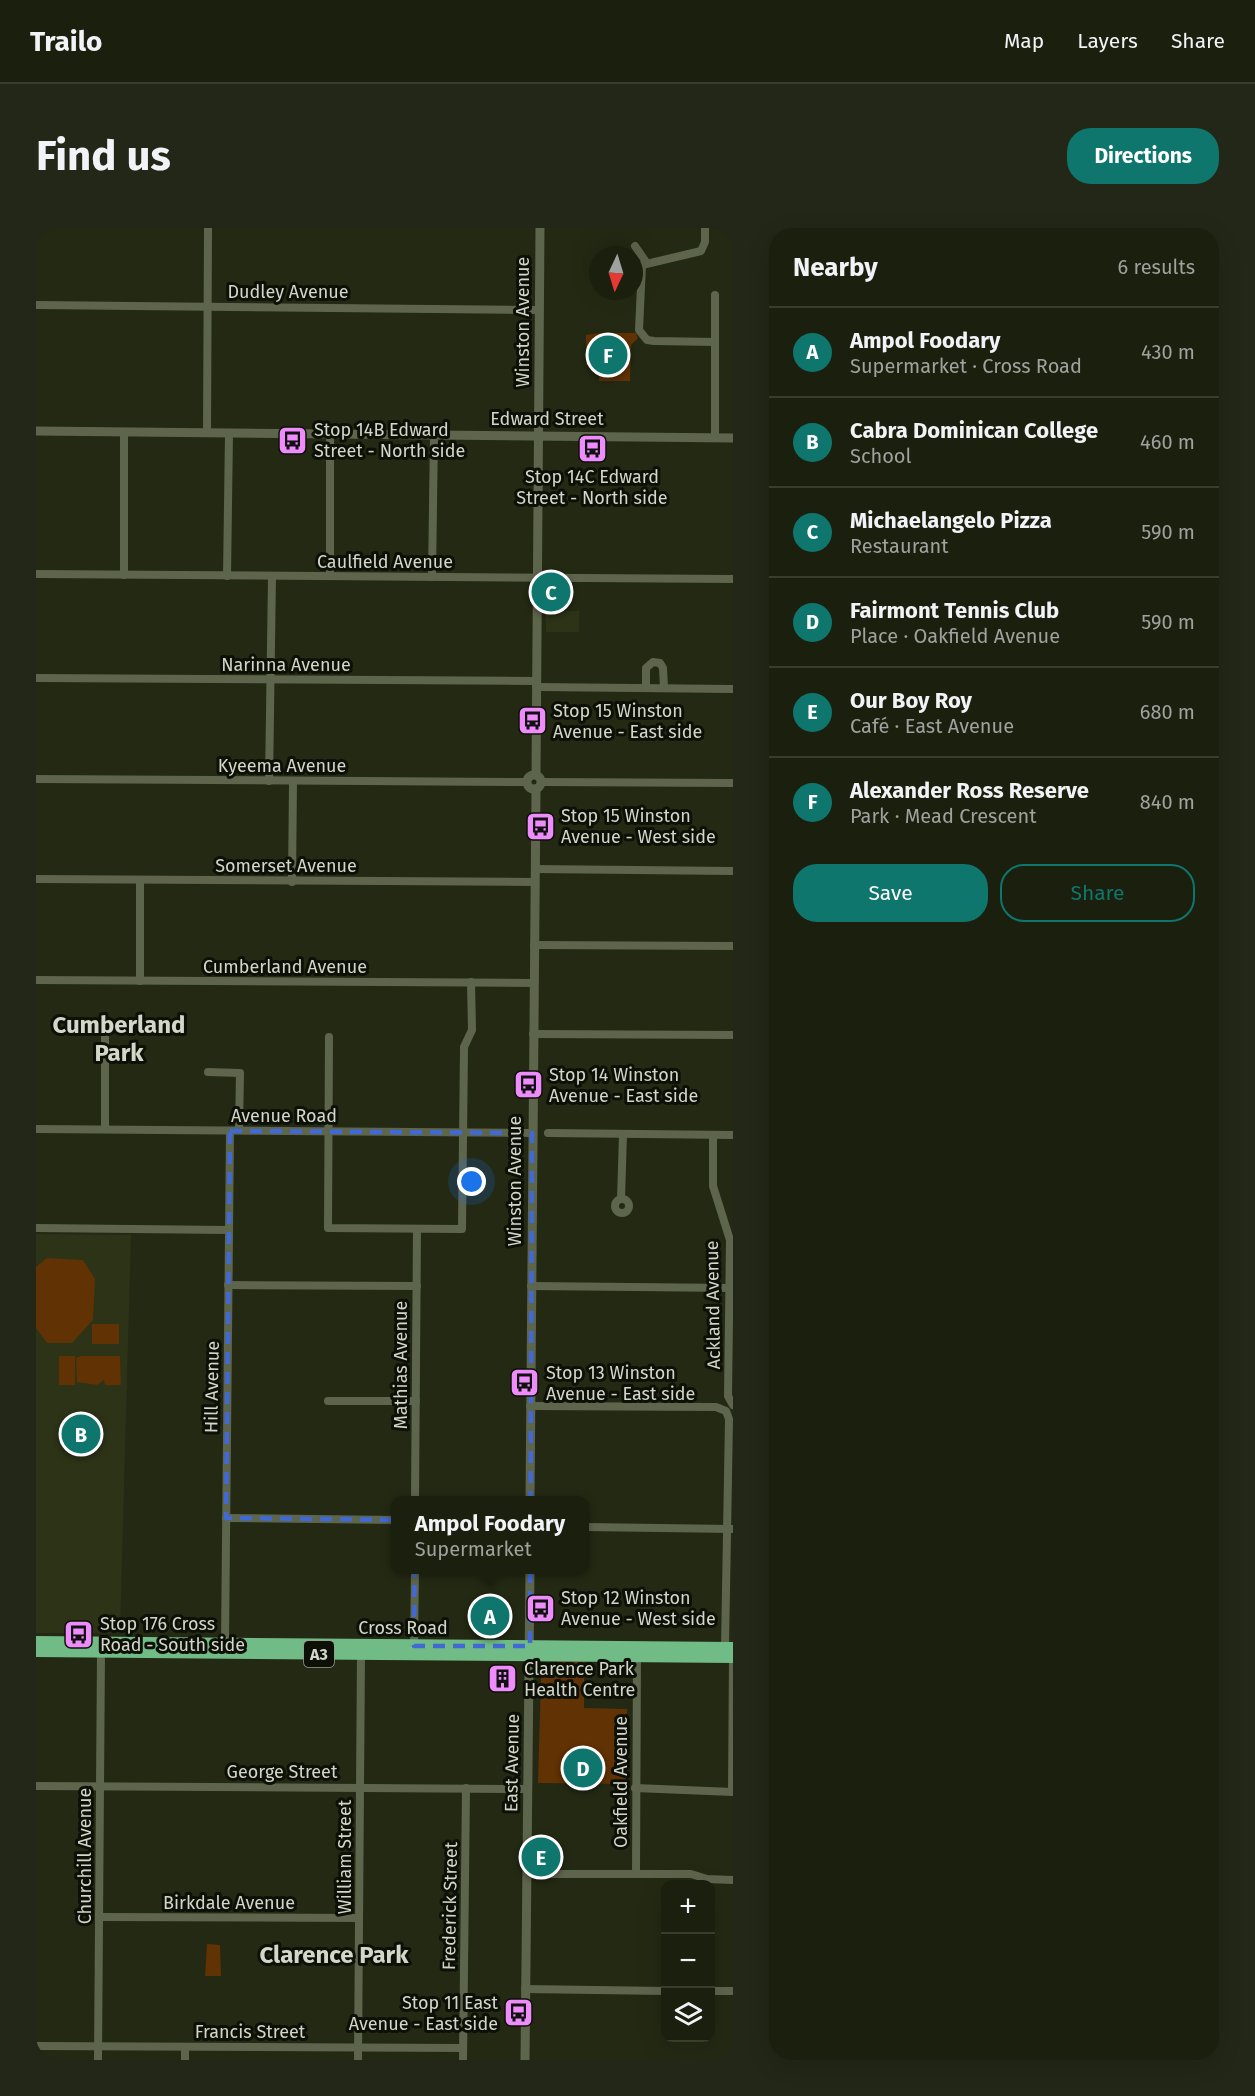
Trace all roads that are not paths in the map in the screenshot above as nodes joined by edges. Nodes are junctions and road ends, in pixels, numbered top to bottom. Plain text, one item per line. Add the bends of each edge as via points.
1 (208, 228) edge
2 (540, 228) edge
3 (705, 228) edge
4 (643, 258) edge
5 (646, 262) junction
6 (715, 295) dead end
7 (36, 305) edge
8 (207, 307) junction
9 (539, 310) junction
10 (715, 342) junction
11 (36, 431) edge
12 (124, 432) junction
13 (207, 432) junction
14 (229, 432) junction
15 (330, 434) junction
16 (434, 434) junction
17 (538, 435) junction
18 (715, 437) junction
19 (733, 438) edge
20 (36, 574) edge
21 (124, 575) junction
22 (227, 576) junction
23 (330, 576) junction
24 (272, 577) junction
25 (432, 577) junction
26 (537, 578) junction
27 (733, 579) edge
28 (36, 678) edge
29 (270, 680) junction
30 (536, 684) junction
31 (646, 688) junction
32 (664, 688) junction
33 (733, 689) edge
34 (36, 779) edge
35 (269, 781) junction
36 (293, 781) junction
37 (527, 782) joint
38 (538, 782) junction
39 (733, 783) edge
40 (535, 869) junction
41 (733, 871) edge
42 (36, 879) edge
43 (140, 881) junction
44 (292, 882) junction
45 (535, 882) junction
46 (534, 945) junction
47 (733, 946) edge
48 (36, 980) edge
49 (140, 981) junction
50 (471, 982) junction
51 (533, 983) junction
52 (533, 1034) junction
53 (105, 1035) dead end
54 (733, 1035) edge
55 (329, 1037) dead end
56 (208, 1072) dead end
57 (105, 1129) junction
58 (36, 1130) edge
59 (234, 1131) junction
60 (329, 1131) junction
61 (463, 1133) junction
62 (532, 1133) junction
63 (548, 1133) dead end
64 (623, 1134) junction
65 (713, 1135) junction
66 (733, 1135) edge
67 (621, 1199) dead end
68 (36, 1228) edge
69 (417, 1229) junction
70 (229, 1230) junction
71 (228, 1286) junction
72 (531, 1286) junction
73 (417, 1287) junction
74 (731, 1288) edge
75 (328, 1401) dead end
76 (416, 1401) junction
77 (531, 1406) junction
78 (730, 1407) edge
79 (415, 1496) edge
80 (530, 1496) edge
81 (226, 1518) junction
82 (391, 1520) edge
83 (589, 1527) edge
84 (730, 1529) edge
85 (415, 1574) edge
86 (530, 1574) edge
87 (36, 1642) edge
88 (101, 1648) junction
89 (225, 1648) junction
90 (361, 1650) junction
91 (36, 1651) edge
92 (414, 1651) junction
93 (530, 1651) junction
94 (637, 1651) junction
95 (729, 1653) edge
96 (36, 1786) edge
97 (100, 1786) junction
98 (360, 1788) junction
99 (466, 1788) junction
100 (635, 1788) junction
101 (528, 1789) junction
102 (733, 1792) edge
103 (636, 1873) junction
104 (528, 1874) junction
105 (733, 1880) edge
106 (99, 1917) junction
107 (359, 1918) junction
108 (525, 1989) junction
109 (661, 1990) edge
110 (715, 1991) edge
111 (733, 1991) edge
112 (36, 2046) edge
113 (98, 2046) junction
114 (185, 2047) junction
115 (358, 2048) junction
116 (464, 2048) junction
117 (98, 2060) edge
118 (185, 2060) edge
119 (358, 2060) edge
120 (463, 2060) edge
121 (525, 2060) edge

1 - 8 street
2 - 9 street, Winston Avenue
3 - 5 street via 701,251
4 - 5 street
5 - 10 street via 640,272 642,335 654,341
6 - 10 street
7 - 8 street, Dudley Avenue
8 - 9 street, Dudley Avenue
8 - 13 street
9 - 17 street, Winston Avenue
10 - 18 street
11 - 12 street, Edward Street
12 - 13 street, Edward Street
12 - 21 street
13 - 14 street, Edward Street
14 - 15 street, Edward Street
14 - 22 street
15 - 16 street, Edward Street
15 - 23 street
16 - 17 street, Edward Street
16 - 25 street
17 - 18 street, Edward Street
17 - 26 street, Winston Avenue
18 - 19 street, Edward Street
20 - 21 street, Caulfield Avenue
21 - 22 street, Caulfield Avenue
22 - 24 street, Caulfield Avenue
23 - 24 street, Caulfield Avenue
23 - 25 street, Caulfield Avenue
24 - 29 street
25 - 26 street, Caulfield Avenue
26 - 27 street, Caulfield Avenue
26 - 30 street, Winston Avenue
28 - 29 street, Narinna Avenue
29 - 30 street, Narinna Avenue
29 - 35 street
30 - 31 street, Narinna Avenue
30 - 38 street, Winston Avenue
31 - 32 street, Narinna Avenue
31 - 32 street via 646,668 653,662 663,668
32 - 33 street, Narinna Avenue
34 - 35 street, Kyeema Avenue
35 - 36 street, Kyeema Avenue
36 - 37 street, Kyeema Avenue
36 - 44 street
37 - 38 street via 529,777
38 - 39 street
38 - 40 street, Winston Avenue
40 - 41 street
40 - 45 street, Winston Avenue
42 - 43 street, Somerset Avenue
43 - 44 street, Somerset Avenue
43 - 49 street
44 - 45 street, Somerset Avenue
45 - 46 street, Winston Avenue
46 - 47 street
46 - 51 street, Winston Avenue
48 - 49 street, Cumberland Avenue
49 - 50 street, Cumberland Avenue
50 - 51 street, Cumberland Avenue
50 - 61 street via 472,1030 464,1047
51 - 52 street, Winston Avenue
52 - 54 street
52 - 62 street, Winston Avenue
53 - 57 street
55 - 60 street
56 - 59 street, Hill Avenue via 240,1073
57 - 58 street, Avenue Road
57 - 59 street, Avenue Road
59 - 60 street, Avenue Road
59 - 70 street, Hill Avenue
60 - 61 street, Avenue Road
60 - 69 street via 328,1228
61 - 62 street, Avenue Road
61 - 69 street via 462,1229
62 - 72 street, Winston Avenue
63 - 64 street
64 - 65 street
64 - 67 street
65 - 66 street
65 - 74 street, Ackland Avenue via 714,1186 730,1240
68 - 70 street
69 - 73 street, Mathias Avenue
70 - 71 street, Hill Avenue
71 - 73 street
71 - 81 street, Hill Avenue
72 - 74 street
72 - 77 street, Winston Avenue
73 - 76 street, Mathias Avenue
74 - 78 street, Ackland Avenue
75 - 76 street
76 - 79 street, Mathias Avenue
77 - 78 street
77 - 80 street, Winston Avenue
78 - 84 street, Ackland Avenue
81 - 82 street
81 - 89 street, Hill Avenue
83 - 84 street
84 - 95 street, Ackland Avenue
85 - 92 street
86 - 93 street
87 - 88 highway, Cross Road / A3
88 - 89 highway, Cross Road / A3
88 - 91 highway, Cross Road / A3
88 - 97 street, Churchill Avenue
89 - 90 highway, Cross Road / A3
90 - 92 highway, Cross Road / A3
90 - 98 street, William Street
92 - 93 highway, Cross Road / A3
93 - 94 highway, Cross Road / A3
93 - 101 street, East Avenue
94 - 95 highway, Cross Road / A3
94 - 100 street, Oakfield Avenue
95 - 102 street, Ackland Avenue
96 - 97 street, George Street
97 - 98 street, George Street
97 - 106 street, Churchill Avenue
98 - 99 street, George Street
98 - 107 street, William Street
99 - 101 street, George Street
99 - 116 street, Frederick Street
100 - 102 street
100 - 103 street, Oakfield Avenue
101 - 104 street, East Avenue
103 - 104 street
103 - 105 street
104 - 108 street, East Avenue
106 - 107 street, Birkdale Avenue
106 - 113 street, Churchill Avenue
107 - 115 street, William Street
108 - 109 street
108 - 121 street, East Avenue
110 - 111 street
112 - 113 street, Francis Street
113 - 114 street, Francis Street
113 - 117 street, Churchill Avenue
114 - 115 street, Francis Street
114 - 118 street
115 - 116 street, Francis Street
115 - 119 street, William Street
116 - 120 street, Frederick Street

